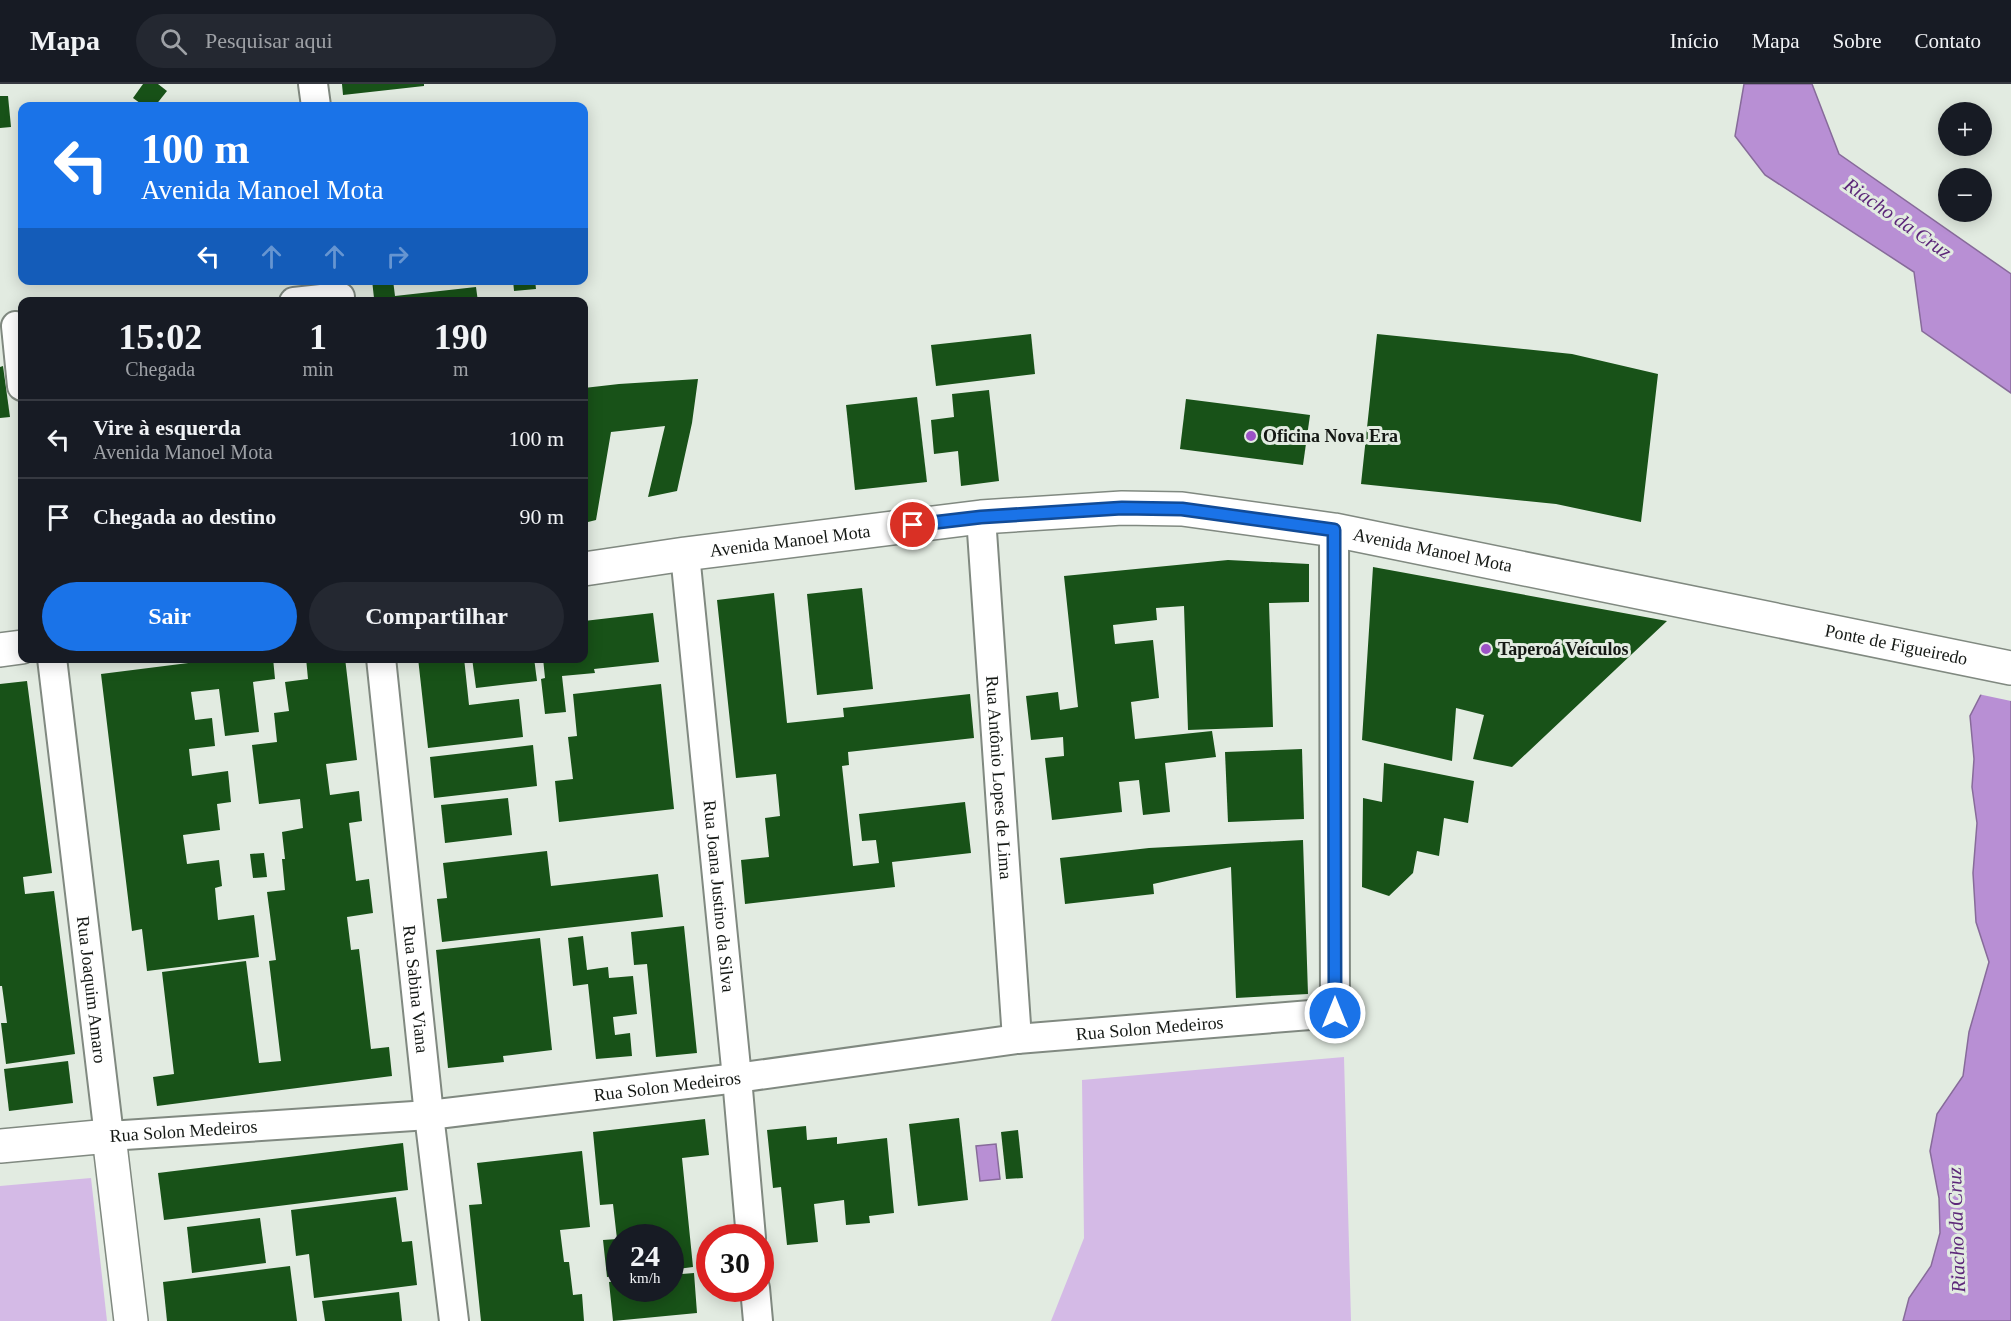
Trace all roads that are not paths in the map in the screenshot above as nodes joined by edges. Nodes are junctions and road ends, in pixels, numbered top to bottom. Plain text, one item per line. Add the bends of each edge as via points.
1 (313, 84) edge
2 (315, 102) edge
3 (339, 293) edge
4 (319, 297) edge
5 (13, 327) edge
6 (18, 360) edge
7 (981, 517) junction
8 (1334, 530) junction
9 (685, 554) junction
10 (588, 567) edge
11 (1780, 621) joint
12 (18, 648) edge
13 (0, 650) edge
14 (53, 663) edge
15 (382, 663) edge
16 (2011, 668) edge
17 (1017, 1039) junction
18 (737, 1077) junction
19 (429, 1115) junction
20 (109, 1137) junction
21 (0, 1146) edge
22 (750, 1224) edge
23 (757, 1302) edge
24 (131, 1321) edge
25 (454, 1321) edge
26 (758, 1321) edge

1 - 2 street
3 - 4 street
5 - 6 street
7 - 8 main road, Avenida Manoel Mota via 1122,508 1182,509
7 - 9 main road, Avenida Manoel Mota
7 - 17 street, Rua Antônio Lopes de Lima
8 - 11 main road, Avenida Manoel Mota
8 - 17 street, Rua Solon Medeiros via 1335,1013
9 - 10 main road, Avenida Manoel Mota
9 - 18 street, Rua Joana Justino da Silva
11 - 16 main road, Ponte de Figueiredo
12 - 13 main road
14 - 20 street, Rua Joaquim Amaro
15 - 19 street, Rua Sabina Viana
17 - 18 street, Rua Solon Medeiros
18 - 19 street, Rua Solon Medeiros
18 - 22 street, Rua Joana Justino da Silva
19 - 20 street, Rua Solon Medeiros
19 - 25 street, Rua Sabina Viana
20 - 21 main road, Rua Solon Medeiros
20 - 24 main road, Rua Joaquim Amaro
23 - 26 street

